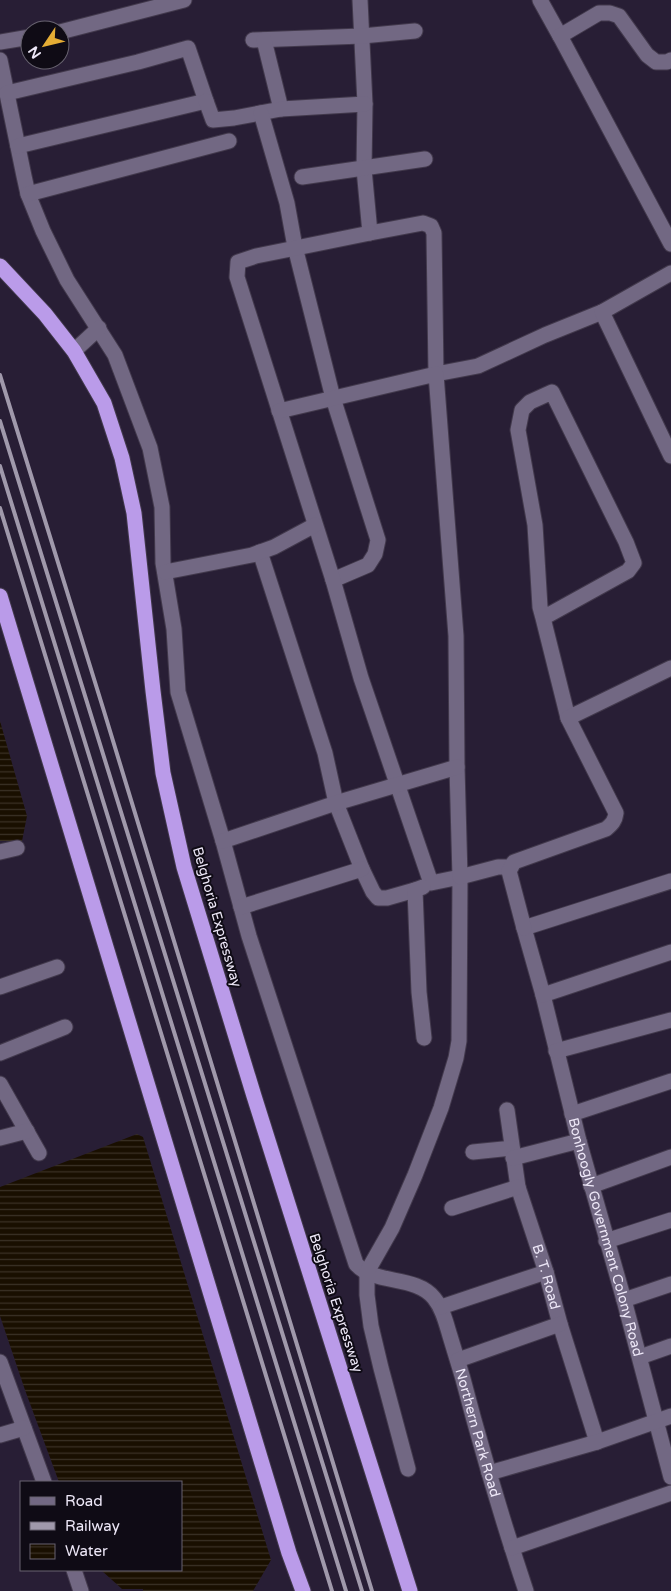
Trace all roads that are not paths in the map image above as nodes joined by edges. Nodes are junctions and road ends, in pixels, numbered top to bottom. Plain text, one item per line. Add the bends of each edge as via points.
1 (184, 0) edge
2 (360, 0) edge
3 (540, 0) edge
4 (70, 29) edge
5 (415, 31) dead end
6 (362, 36) junction
7 (560, 36) junction
8 (20, 39) edge
9 (0, 42) edge
10 (0, 60) edge
11 (671, 60) edge
12 (7, 93) junction
13 (206, 101) junction
14 (366, 104) junction
15 (281, 109) junction
16 (261, 113) junction
17 (229, 141) dead end
18 (18, 146) junction
19 (425, 159) dead end
20 (364, 169) junction
21 (302, 177) dead end
22 (28, 194) junction
23 (370, 233) junction
24 (671, 244) edge
25 (295, 247) junction
26 (0, 266) edge
27 (671, 273) edge
28 (602, 312) junction
29 (99, 328) junction
30 (74, 351) junction
31 (443, 372) junction
32 (333, 398) junction
33 (279, 411) junction
34 (671, 456) edge
35 (315, 525) junction
36 (260, 552) junction
37 (165, 572) junction
38 (333, 580) junction
39 (0, 596) edge
40 (543, 618) junction
41 (671, 668) edge
42 (568, 718) junction
43 (457, 768) junction
44 (397, 785) junction
45 (336, 804) junction
46 (223, 841) junction
47 (16, 848) dead end
48 (0, 852) edge
49 (504, 867) junction
50 (362, 869) junction
51 (464, 876) junction
52 (671, 881) edge
53 (431, 883) junction
54 (414, 890) junction
55 (241, 907) junction
56 (524, 928) junction
57 (671, 952) edge
58 (57, 967) dead end
59 (0, 987) edge
60 (543, 994) junction
61 (671, 1020) edge
62 (65, 1028) dead end
63 (424, 1038) dead end
64 (556, 1052) junction
65 (0, 1053) edge
66 (671, 1081) edge
67 (0, 1084) edge
68 (507, 1110) dead end
69 (572, 1114) junction
70 (27, 1131) junction
71 (0, 1138) edge
72 (579, 1141) junction
73 (473, 1152) dead end
74 (39, 1153) dead end
75 (513, 1153) junction
76 (671, 1157) edge
77 (591, 1186) junction
78 (518, 1187) junction
79 (452, 1208) dead end
80 (671, 1220) edge
81 (606, 1241) junction
82 (546, 1272) junction
83 (371, 1274) junction
84 (671, 1284) edge
85 (624, 1300) junction
86 (441, 1306) junction
87 (560, 1324) junction
88 (671, 1346) edge
89 (640, 1357) junction
90 (458, 1360) junction
91 (0, 1362) edge
92 (671, 1416) edge
93 (656, 1422) junction
94 (24, 1428) junction
95 (0, 1435) edge
96 (597, 1442) junction
97 (408, 1469) dead end
98 (489, 1473) junction
99 (671, 1477) edge
100 (44, 1481) edge
101 (671, 1493) edge
102 (512, 1548) junction
103 (74, 1571) edge
104 (81, 1591) edge
105 (303, 1591) edge
106 (410, 1591) edge
107 (526, 1591) edge

1 - 4 street
2 - 6 street
3 - 7 street
5 - 6 street
6 - 14 street
6 - 15 street via 259,40
7 - 11 street via 599,13 610,13 619,16 647,55 656,62
7 - 24 street
8 - 9 street
10 - 12 street
12 - 13 street via 188,48
12 - 18 street
13 - 16 street via 213,120
13 - 18 street
14 - 15 street
14 - 20 street
15 - 16 street
16 - 25 street via 287,203
17 - 22 street
18 - 22 street
19 - 20 street
20 - 21 street
20 - 23 street
22 - 29 street via 67,280
23 - 25 street
23 - 31 street via 423,223 431,226
25 - 32 street
25 - 33 street via 238,262 237,277
26 - 30 highway, Belghoria Expressway
27 - 28 street
28 - 31 street via 478,366
28 - 34 street
29 - 30 street
29 - 37 street via 115,355 150,448 162,507
30 - 106 highway, Belghoria Expressway via 104,403 134,513 163,773 184,867
31 - 32 street
31 - 43 street via 456,636
32 - 33 street
32 - 38 street via 378,540 368,565
33 - 35 street
35 - 36 street
35 - 38 street
36 - 37 street
36 - 45 street via 325,753
37 - 46 street via 174,629 178,692
38 - 44 street
39 - 105 highway
40 - 40 street via 535,525 518,430 522,410 530,402 552,392 634,564 628,571
40 - 42 street
41 - 42 street
42 - 49 street via 616,813 615,819 606,828
43 - 44 street
43 - 51 street
44 - 45 street
44 - 53 street
45 - 46 street
45 - 50 street
46 - 55 street
47 - 48 street
49 - 51 street
49 - 56 street, Bonhoogly Government Colony Road via 509,872
50 - 54 street via 378,898
50 - 55 street
51 - 53 street
51 - 83 street via 456,1058 441,1108
52 - 56 street
53 - 54 street
54 - 63 street
55 - 83 street via 356,1264
56 - 60 street, Bonhoogly Government Colony Road
57 - 60 street
58 - 59 street
60 - 64 street, Bonhoogly Government Colony Road
61 - 64 street
62 - 65 street
64 - 69 street, Bonhoogly Government Colony Road
66 - 69 street
67 - 70 street
68 - 75 street, B. T. Road
69 - 72 street, Bonhoogly Government Colony Road
70 - 71 street
70 - 74 street
72 - 75 street
72 - 77 street, Bonhoogly Government Colony Road
73 - 75 street
75 - 78 street, B. T. Road
76 - 77 street
77 - 81 street, Bonhoogly Government Colony Road
78 - 79 street
78 - 82 street, B. T. Road
80 - 81 street
81 - 85 street, Bonhoogly Government Colony Road
82 - 86 street
82 - 87 street, B. T. Road
83 - 86 street, Northern Park Road via 424,1289
83 - 97 street via 366,1295 371,1326
84 - 85 street
85 - 89 street, Bonhoogly Government Colony Road
86 - 90 street, Northern Park Road
87 - 90 street
87 - 96 street, B. T. Road
88 - 89 street
89 - 93 street, Bonhoogly Government Colony Road
90 - 98 street, Northern Park Road
91 - 94 street
92 - 93 street
93 - 96 street
93 - 99 street, Bonhoogly Government Colony Road
94 - 95 street
94 - 100 street
96 - 98 street
98 - 102 street, Northern Park Road
101 - 102 street
102 - 107 street, Northern Park Road
103 - 104 street

